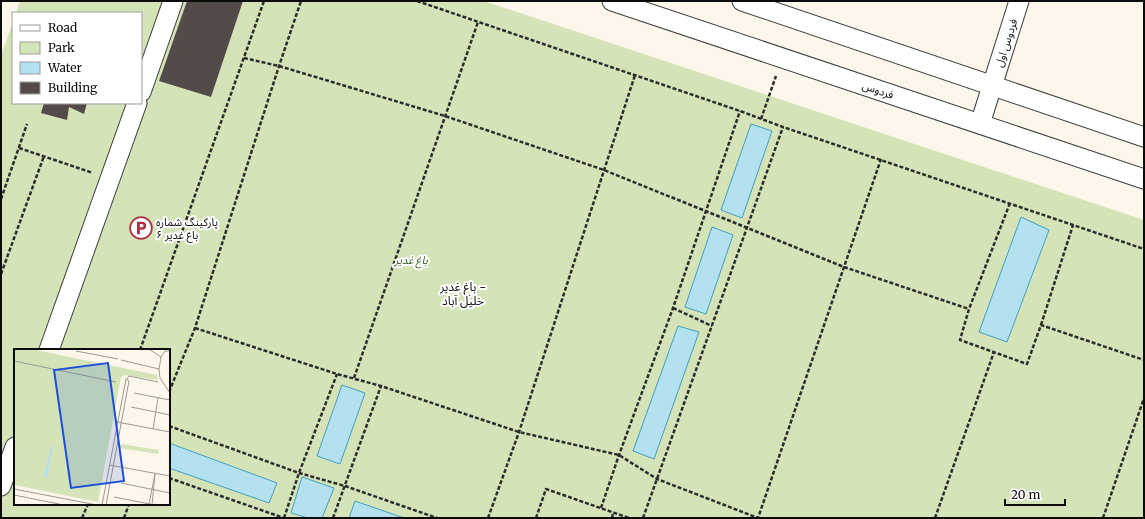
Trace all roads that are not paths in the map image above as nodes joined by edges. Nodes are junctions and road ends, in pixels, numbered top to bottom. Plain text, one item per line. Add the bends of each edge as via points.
1 (173, 1) edge
2 (612, 1) edge
3 (742, 1) edge
4 (1020, 1) edge
5 (992, 85) junction
6 (142, 89) edge
7 (137, 104) edge
8 (980, 124) junction
9 (1144, 137) edge
10 (1144, 180) edge
11 (49, 349) edge
12 (14, 450) edge
13 (1, 486) edge

1 - 6 street
2 - 8 street, فردوس
3 - 5 street
4 - 5 street, فردوس اول
5 - 8 street, فردوس اول
5 - 9 street
7 - 11 street
8 - 10 street, فردوس
12 - 13 street

